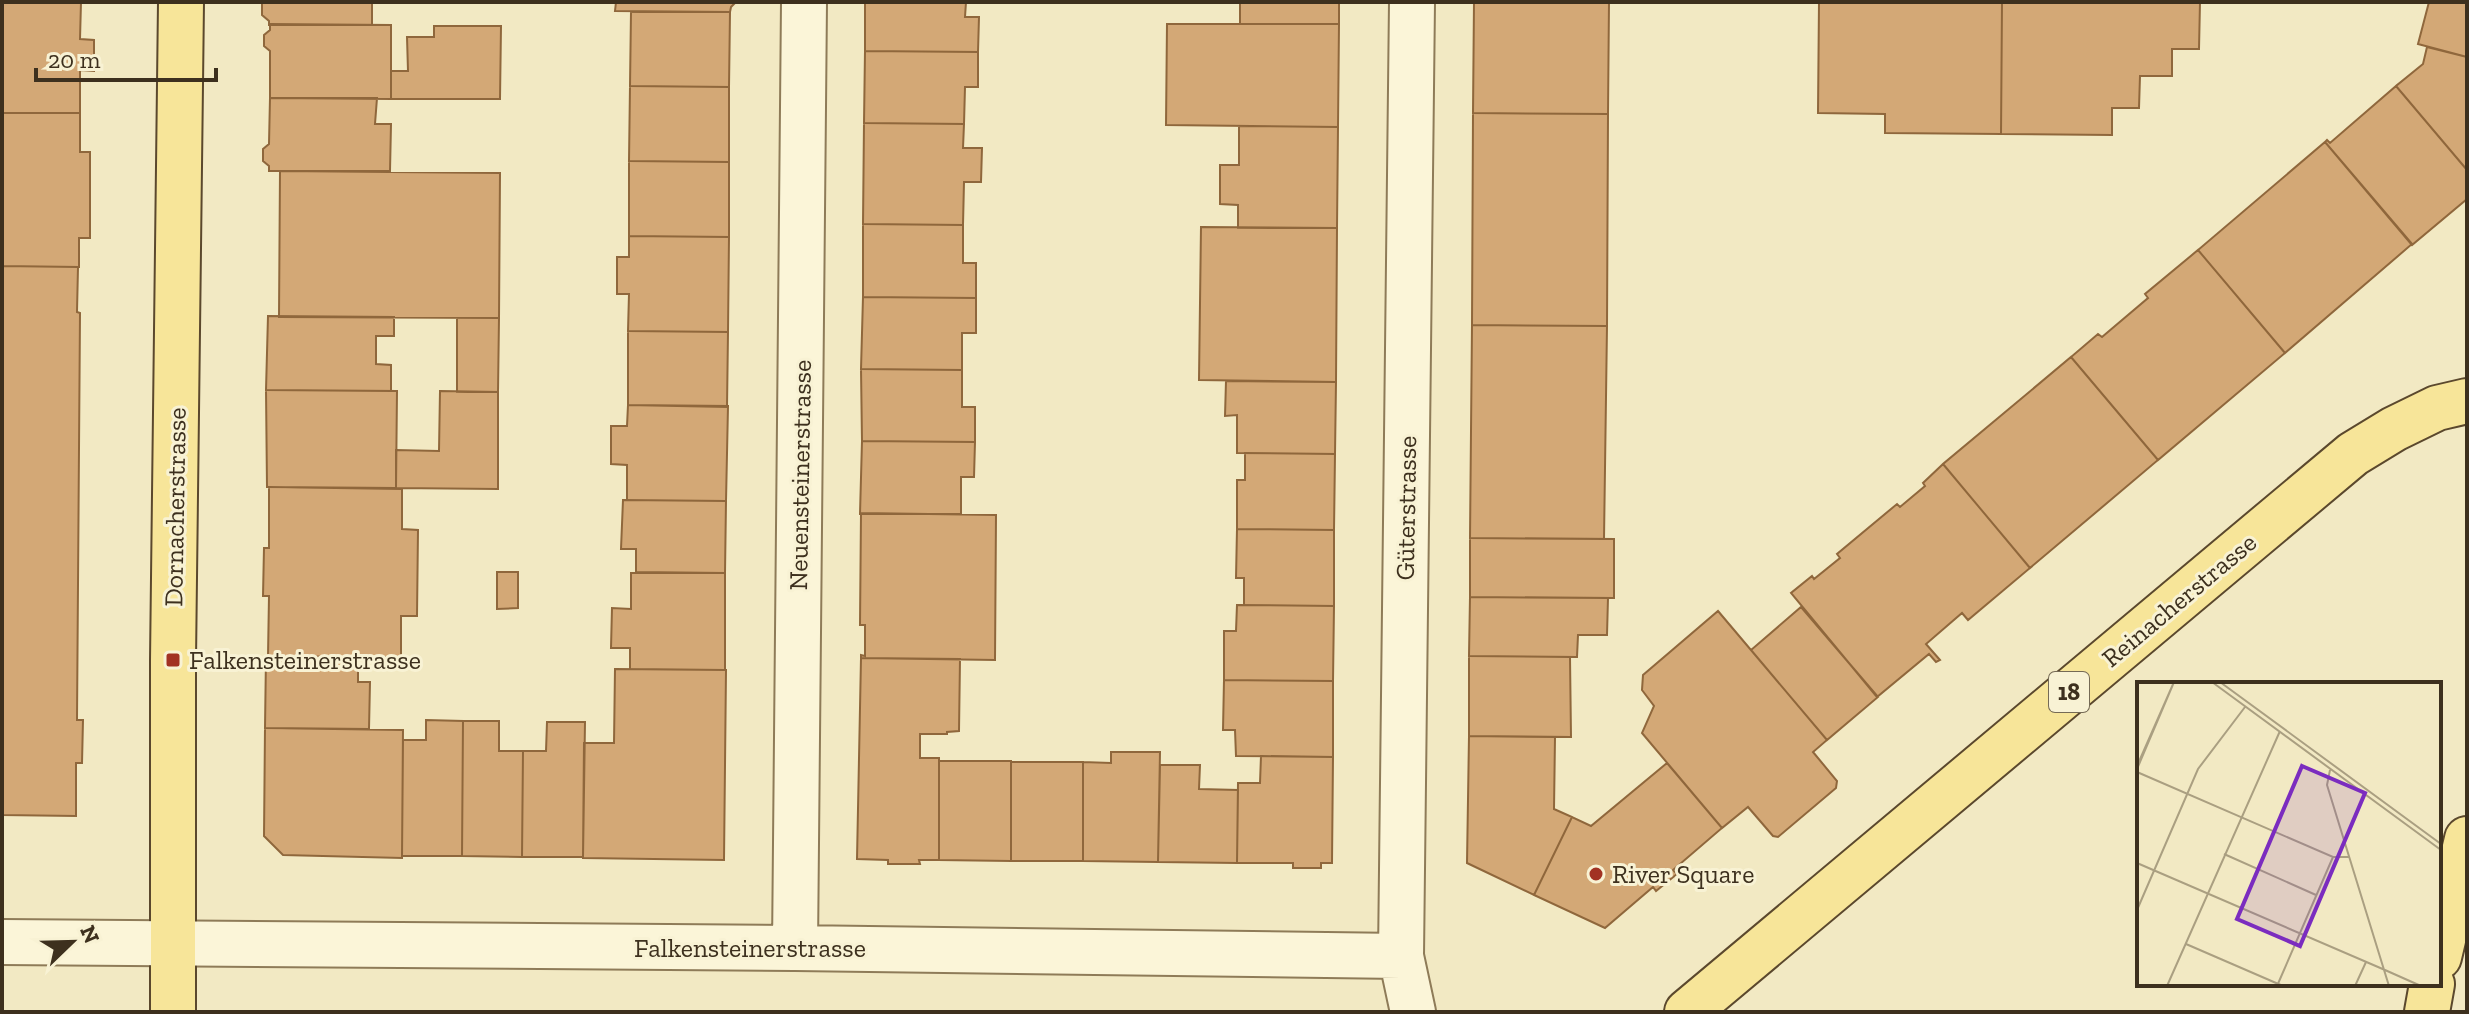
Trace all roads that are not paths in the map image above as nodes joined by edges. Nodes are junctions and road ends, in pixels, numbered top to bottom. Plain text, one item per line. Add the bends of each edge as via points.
1 (181, 2) edge
2 (804, 2) edge
3 (1412, 2) edge
4 (2467, 401) edge
5 (2467, 839) edge
6 (20, 943) edge
7 (174, 944) junction
8 (795, 948) junction
9 (2441, 949) edge
10 (1401, 956) junction
11 (2432, 986) edge
12 (173, 1012) edge
13 (1413, 1012) edge
14 (1687, 1012) edge
15 (2427, 1012) edge

1 - 7 main road, Dornacherstrasse
2 - 8 street, Neuensteinerstrasse
3 - 10 street, Güterstrasse
4 - 14 main road, Reinacherstrasse / 18 via 2437,408 2353,454
5 - 9 main road
6 - 7 street, Falkensteinerstrasse
7 - 8 street, Falkensteinerstrasse
7 - 12 main road, Dornacherstrasse
8 - 10 street, Falkensteinerstrasse
10 - 13 street, Güterstrasse
11 - 15 main road

